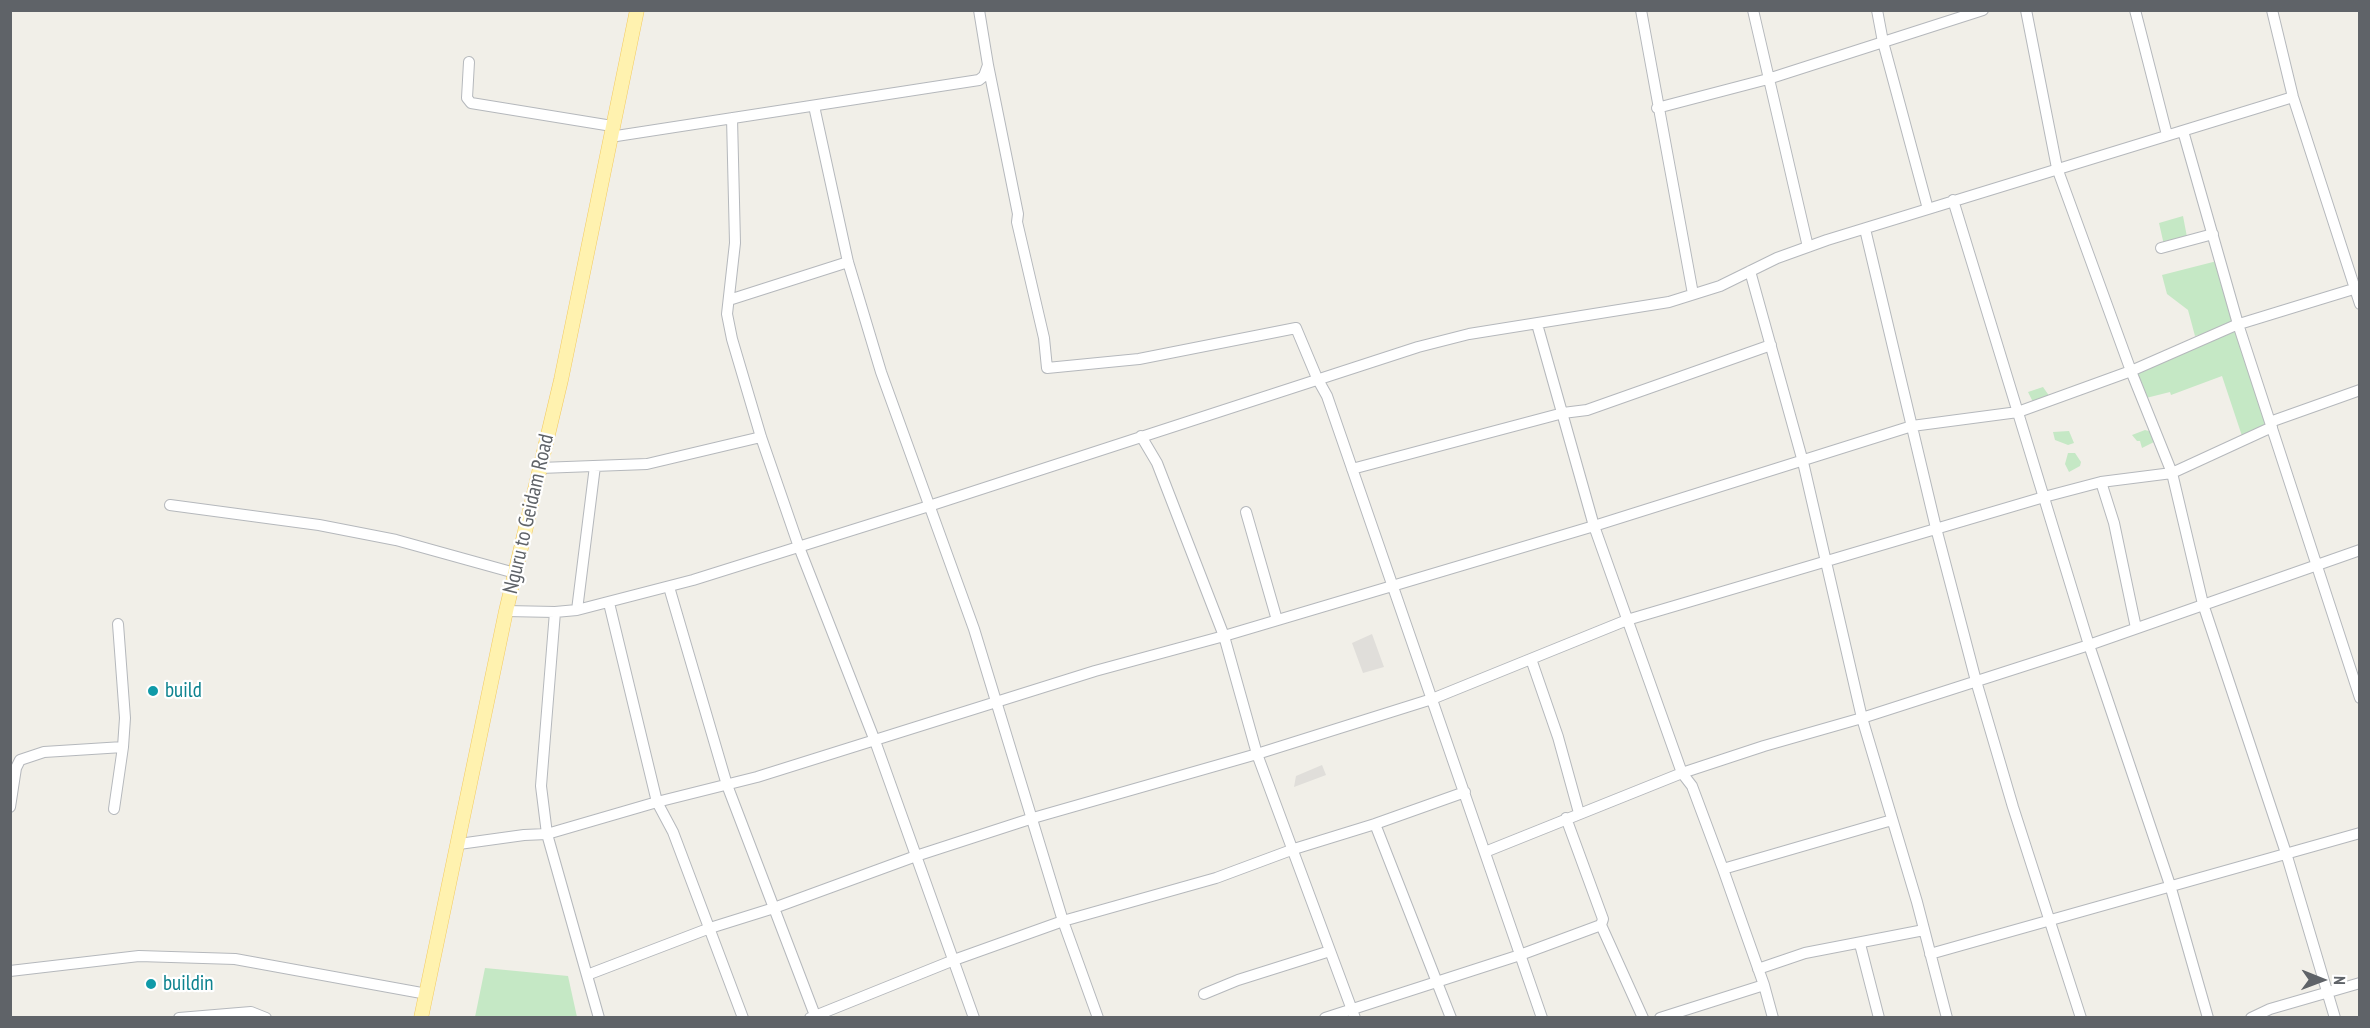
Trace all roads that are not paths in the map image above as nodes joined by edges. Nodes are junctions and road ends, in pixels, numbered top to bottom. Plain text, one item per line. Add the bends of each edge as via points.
1 (637, 10) edge
2 (978, 10) edge
3 (1641, 10) edge
4 (1753, 10) edge
5 (1877, 10) edge
6 (1983, 10) edge
7 (2026, 10) edge
8 (2135, 10) edge
9 (2272, 10) edge
10 (1883, 42) junction
11 (469, 62) dead end
12 (988, 66) junction
13 (1768, 79) junction
14 (2293, 97) junction
15 (814, 106) junction
16 (1658, 108) junction
17 (732, 118) junction
18 (611, 131) junction
19 (2183, 131) junction
20 (2167, 135) junction
21 (2057, 168) junction
22 (1953, 200) junction
23 (1928, 209) junction
24 (1865, 229) junction
25 (2213, 234) junction
26 (1808, 247) junction
27 (2161, 248) dead end
28 (848, 262) junction
29 (1750, 271) junction
30 (2357, 288) edge
31 (1693, 294) junction
32 (729, 300) junction
33 (2360, 304) edge
34 (1537, 324) junction
35 (2238, 324) junction
36 (1771, 345) junction
37 (2131, 371) junction
38 (1317, 378) junction
39 (2360, 390) edge
40 (2018, 412) junction
41 (1563, 413) junction
42 (2271, 425) junction
43 (1912, 426) junction
44 (1141, 436) junction
45 (761, 437) junction
46 (1803, 462) junction
47 (595, 466) junction
48 (540, 468) junction
49 (1353, 470) junction
50 (2172, 472) junction
51 (2101, 482) junction
52 (2044, 497) junction
53 (170, 505) dead end
54 (929, 506) junction
55 (1246, 512) dead end
56 (1594, 526) junction
57 (1936, 528) junction
58 (799, 547) junction
59 (2360, 550) edge
60 (1826, 563) junction
61 (2316, 565) junction
62 (515, 573) junction
63 (1392, 585) junction
64 (669, 587) junction
65 (609, 603) junction
66 (2204, 604) junction
67 (577, 610) junction
68 (506, 611) junction
69 (555, 612) junction
70 (1277, 620) junction
71 (1628, 620) junction
72 (118, 624) dead end
73 (2136, 628) junction
74 (1224, 636) junction
75 (2089, 645) junction
76 (1531, 659) junction
77 (1976, 681) junction
78 (2360, 698) edge
79 (1432, 699) junction
80 (998, 702) junction
81 (1862, 718) junction
82 (875, 741) junction
83 (123, 747) junction
84 (1257, 754) junction
85 (1682, 773) junction
86 (727, 785) junction
87 (1465, 792) junction
88 (657, 802) junction
89 (10, 807) edge
90 (114, 809) dead end
91 (1579, 813) junction
92 (1033, 818) junction
93 (1566, 818) junction
94 (1892, 820) junction
95 (1375, 824) junction
96 (2360, 833) edge
97 (547, 834) junction
98 (459, 844) junction
99 (1294, 849) junction
100 (1485, 852) junction
101 (2286, 853) junction
102 (916, 856) junction
103 (1723, 869) junction
104 (2170, 885) junction
105 (774, 908) junction
106 (2049, 919) junction
107 (1063, 921) junction
108 (1601, 925) junction
109 (710, 928) junction
110 (1924, 930) junction
111 (1860, 944) junction
112 (1330, 951) junction
113 (1930, 954) junction
114 (1520, 955) junction
115 (954, 960) junction
116 (1758, 969) junction
117 (10, 971) edge
118 (587, 975) junction
119 (1437, 981) junction
120 (2360, 983) edge
121 (1764, 985) junction
122 (2328, 992) junction
123 (427, 994) junction
124 (1204, 994) dead end
125 (1354, 1013) edge
126 (179, 1017) edge
127 (266, 1017) edge
128 (421, 1017) edge
129 (600, 1017) edge
130 (743, 1017) edge
131 (814, 1017) edge
132 (974, 1017) edge
133 (1098, 1017) edge
134 (1325, 1017) edge
135 (1451, 1017) edge
136 (1542, 1017) edge
137 (1643, 1017) edge
138 (1660, 1017) edge
139 (1773, 1017) edge
140 (1879, 1017) edge
141 (1947, 1017) edge
142 (2081, 1017) edge
143 (2208, 1017) edge
144 (2251, 1017) edge
145 (2335, 1017) edge

1 - 18 main road, Nguru to Geidam Road
2 - 12 street
3 - 16 street
4 - 13 street
5 - 10 street
6 - 10 street
7 - 21 street
8 - 20 street
9 - 14 street
10 - 13 street
10 - 23 street
11 - 18 street via 467,98 471,103
12 - 15 street via 979,80
12 - 38 street via 1047,369 1139,359 1296,328
13 - 16 street
13 - 26 street
14 - 19 street
14 - 30 street
15 - 17 street
15 - 28 street
16 - 31 street
17 - 18 street
17 - 32 street via 735,243
18 - 48 main road, Nguru to Geidam Road
19 - 20 street
19 - 25 street
20 - 21 street
21 - 22 street
21 - 37 street
22 - 23 street
22 - 40 street
23 - 24 street
24 - 26 street
24 - 43 street
25 - 27 street
25 - 35 street
26 - 29 street
28 - 32 street
28 - 54 street via 881,372
29 - 31 street
29 - 36 street
30 - 33 street
30 - 35 street
31 - 34 street via 1669,302
32 - 45 street via 727,314 732,339
34 - 38 street via 1418,346
34 - 41 street
35 - 37 street
35 - 42 street
36 - 41 street via 1587,410
36 - 46 street
37 - 40 street
37 - 50 street
38 - 44 street
38 - 49 street
39 - 42 street
40 - 43 street
40 - 52 street
41 - 49 street
41 - 56 street
42 - 50 street
42 - 61 street
43 - 46 street
43 - 57 street
44 - 54 street
44 - 74 street via 1157,463
45 - 47 street via 647,464
45 - 58 street
46 - 56 street
46 - 60 street
47 - 48 street
47 - 67 street
48 - 62 main road, Nguru to Geidam Road
49 - 63 street
50 - 51 street
50 - 66 street
51 - 52 street
51 - 73 street via 2114,523
52 - 57 street
52 - 75 street
53 - 62 street via 319,525 396,540
54 - 58 street
54 - 80 street
55 - 70 street
56 - 63 street
56 - 71 street
57 - 60 street
57 - 77 street
58 - 64 street
58 - 82 street
59 - 61 street
60 - 71 street
60 - 81 street
61 - 66 street
61 - 78 street
62 - 68 main road, Nguru to Geidam Road
63 - 70 street
63 - 79 street
64 - 65 street
64 - 86 street
65 - 67 street
65 - 88 street
66 - 73 street
66 - 101 street
67 - 69 street
68 - 69 street
68 - 98 main road, Nguru to Geidam Road
69 - 97 street via 541,786
70 - 74 street
71 - 76 street
71 - 85 street
72 - 83 street via 125,718
73 - 75 street
74 - 80 street
74 - 84 street
75 - 77 street
75 - 104 street
76 - 79 street
76 - 91 street
77 - 81 street
77 - 106 street
79 - 84 street
79 - 87 street
80 - 82 street
80 - 92 street
81 - 85 street
81 - 94 street
82 - 86 street
82 - 102 street
83 - 89 street via 44,752 20,760
83 - 90 street
84 - 92 street
84 - 99 street
85 - 91 street
85 - 103 street via 1692,786
86 - 88 street
86 - 105 street
87 - 95 street
87 - 100 street
88 - 97 street
88 - 109 street via 673,832
91 - 93 street
92 - 102 street
92 - 107 street
93 - 100 street
93 - 108 street
94 - 103 street
94 - 110 street
95 - 99 street
95 - 119 street
96 - 101 street
97 - 98 street
97 - 118 street
98 - 123 main road, Nguru to Geidam Road
99 - 107 street via 1216,878
99 - 112 street
100 - 114 street
101 - 104 street
101 - 122 street
102 - 105 street
102 - 115 street
103 - 116 street
104 - 106 street
104 - 143 street
105 - 109 street
105 - 131 street
106 - 113 street
106 - 142 street
107 - 115 street
107 - 133 street
108 - 114 street
108 - 137 street
109 - 118 street
109 - 130 street
110 - 111 street
110 - 113 street
111 - 116 street via 1805,953
111 - 140 street
112 - 124 street
112 - 125 street
113 - 141 street
114 - 119 street
114 - 136 street
115 - 131 street
115 - 132 street
116 - 121 street
117 - 123 street via 139,956 235,959
118 - 129 street
119 - 125 street
119 - 135 street
120 - 122 street
121 - 138 street
121 - 139 street
122 - 144 street
122 - 145 street
123 - 128 main road, Nguru to Geidam Road
125 - 134 street
126 - 127 street via 251,1012

